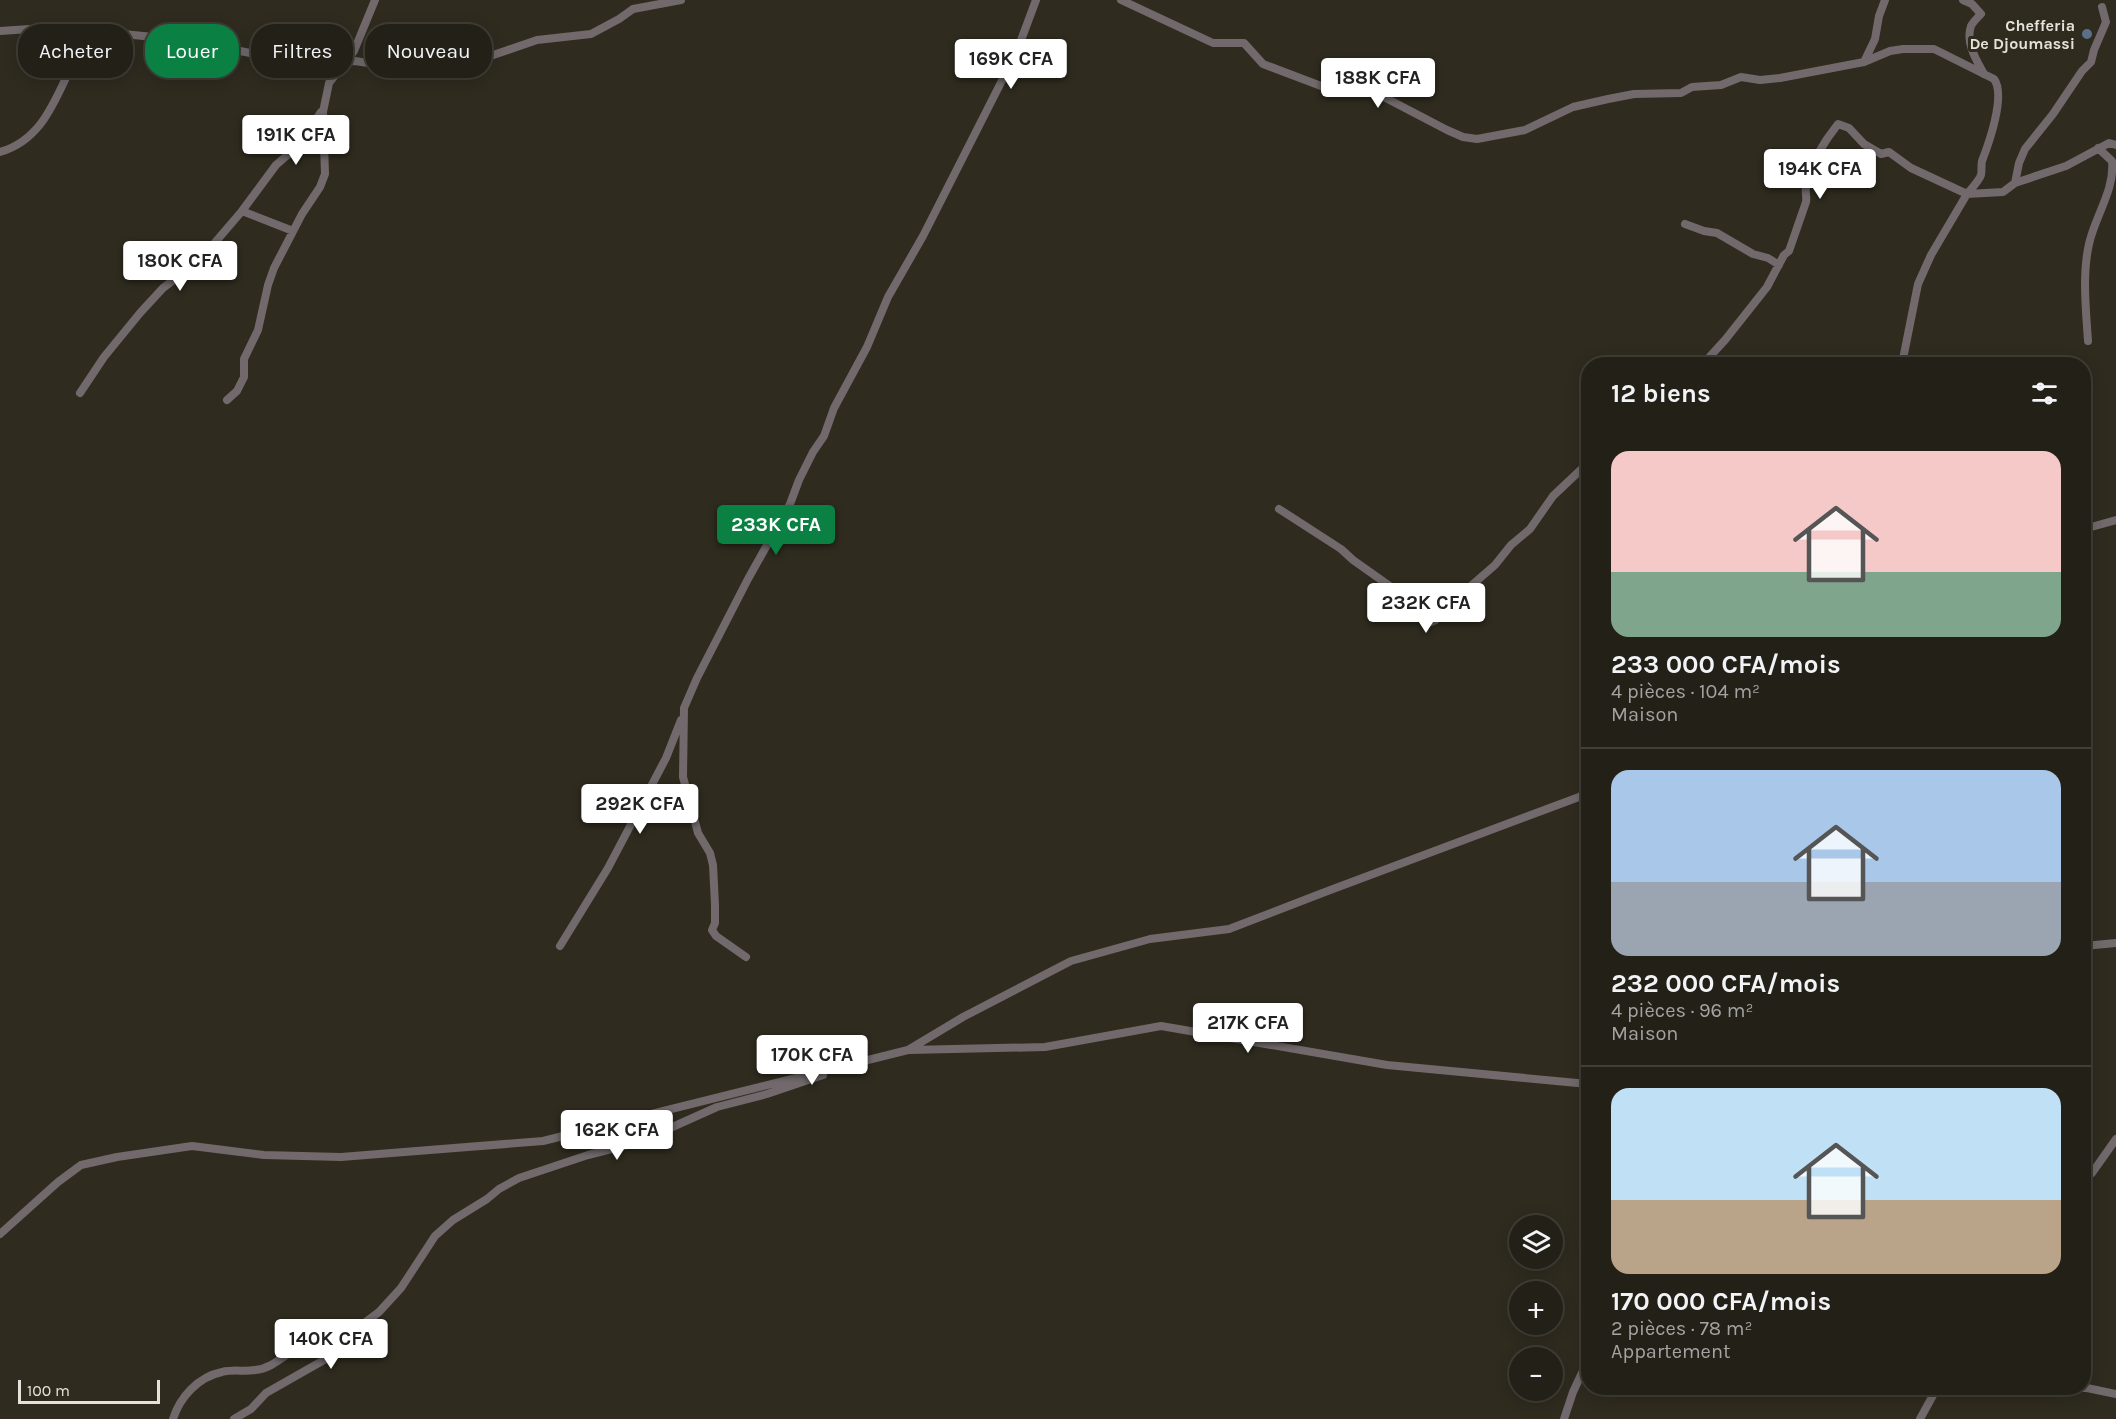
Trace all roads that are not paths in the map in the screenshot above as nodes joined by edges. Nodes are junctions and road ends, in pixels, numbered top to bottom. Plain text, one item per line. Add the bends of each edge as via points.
1 (375, 0) edge
2 (681, 0) edge
3 (1036, 0) edge
4 (1121, 0) edge
5 (1886, 0) edge
6 (1963, 0) edge
7 (2102, 7) dead end
8 (18, 30) edge
9 (0, 31) edge
10 (133, 36) edge
11 (353, 52) edge
12 (251, 53) edge
13 (353, 61) edge
14 (1864, 62) junction
15 (1984, 74) junction
16 (67, 78) edge
17 (332, 78) edge
18 (325, 103) junction
19 (2116, 145) edge
20 (2098, 148) junction
21 (0, 152) edge
22 (2015, 183) junction
23 (1967, 194) junction
24 (242, 211) junction
25 (1684, 224) dead end
26 (293, 231) junction
27 (1779, 265) junction
28 (2088, 341) dead end
29 (1709, 357) edge
30 (1903, 357) edge
31 (80, 393) dead end
32 (227, 400) dead end
33 (1581, 470) edge
34 (1279, 509) dead end
35 (2116, 520) edge
36 (2091, 527) edge
37 (684, 708) junction
38 (1581, 796) edge
39 (2116, 943) edge
40 (2091, 945) edge
41 (560, 946) dead end
42 (746, 957) dead end
43 (908, 1050) junction
44 (849, 1064) junction
45 (1581, 1082) edge
46 (2116, 1138) edge
47 (2091, 1174) edge
48 (0, 1234) edge
49 (288, 1354) dead end
50 (1581, 1375) edge
51 (2091, 1389) edge
52 (2116, 1394) edge
53 (1933, 1395) edge
54 (173, 1419) edge
55 (234, 1419) edge
56 (1564, 1419) edge
57 (1920, 1419) edge

1 - 11 street
2 - 13 street via 633,9 591,34 537,40 452,68 425,70
3 - 37 street via 1017,51 888,297 824,436
4 - 14 street via 1213,43 1244,43 1263,64 1299,79 1329,89 1365,90 1380,95 1447,130 1477,139 1525,130 1573,107 1608,99 1681,93 1741,77 1780,78
5 - 14 street
6 - 15 street via 1981,14 1971,25 1970,38
7 - 22 street via 2106,22 2091,62 2025,149
8 - 9 street
10 - 12 street via 184,40
14 - 15 street via 1890,51 1925,48
15 - 23 street via 1998,85 1998,105 1981,176
16 - 21 street via 29,138
17 - 18 street
18 - 24 street via 298,146 276,165
18 - 26 street via 325,174
19 - 20 street via 2109,143
20 - 22 street via 2066,166
20 - 28 street via 2112,161 2113,173 2086,257
22 - 23 street via 2003,192
23 - 27 street via 1911,168 1889,152 1881,154 1849,128 1838,124 1808,176 1808,196 1797,233
23 - 30 street via 1918,284
24 - 26 street
24 - 31 street via 200,260 140,312
25 - 27 street via 1717,233
26 - 32 street via 268,285 258,330 244,359 244,377
27 - 29 street via 1767,287
33 - 34 street via 1553,496 1530,529 1495,565 1431,622 1341,549
35 - 36 street
37 - 41 street via 654,782 603,878
37 - 42 street via 683,777 713,865 712,930
38 - 43 street via 1229,929 1150,939 1071,961
39 - 40 street
43 - 44 street
43 - 45 street via 1045,1047 1161,1026 1387,1065
44 - 48 street via 543,1141 340,1157 264,1155 192,1146 117,1157 81,1165
44 - 55 street via 767,1094 717,1107 639,1142 519,1178 499,1189 435,1236 401,1288 324,1360 266,1393
46 - 47 street
49 - 54 street via 264,1368 223,1372 206,1379 183,1397
50 - 56 street
51 - 52 street
53 - 57 street

